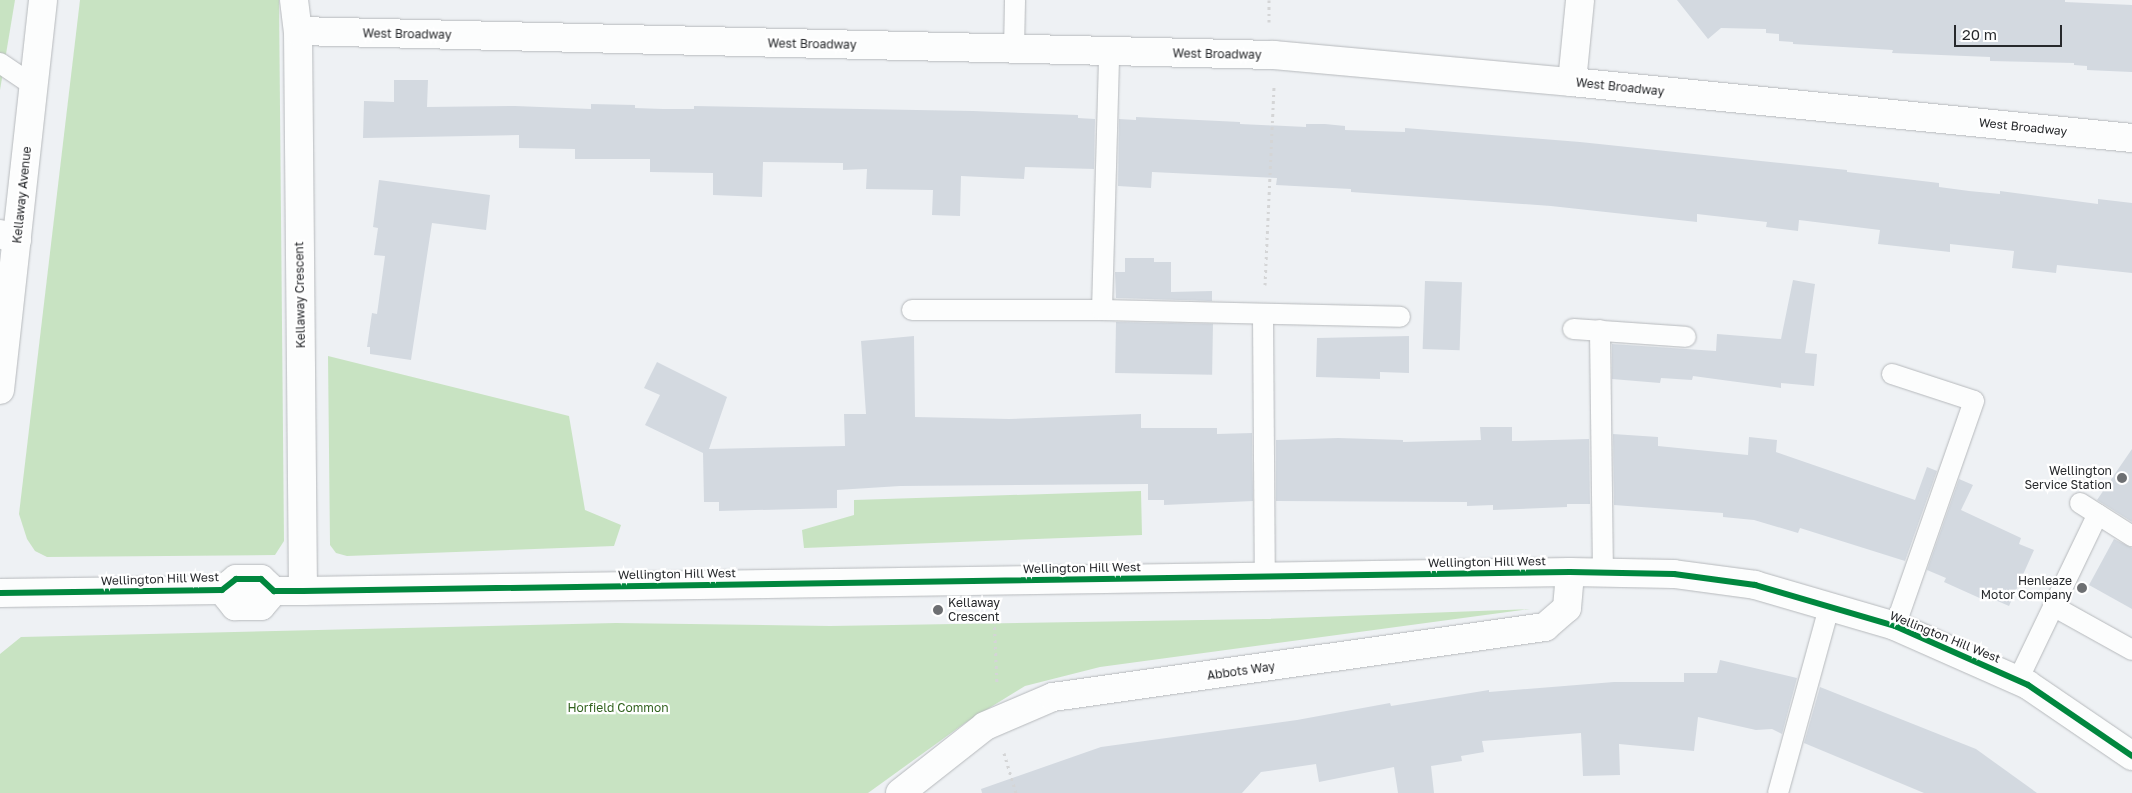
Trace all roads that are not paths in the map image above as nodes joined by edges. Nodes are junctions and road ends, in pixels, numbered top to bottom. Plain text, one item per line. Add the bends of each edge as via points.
1 (43, 0) edge
2 (294, 0) edge
3 (1015, 0) edge
4 (1580, 0) edge
5 (298, 31) junction
6 (1014, 49) junction
7 (1109, 53) junction
8 (0, 63) edge
9 (1572, 82) junction
10 (34, 86) junction
11 (2132, 138) edge
12 (8, 237) edge
13 (912, 310) dead end
14 (1102, 310) junction
15 (1263, 315) junction
16 (1400, 317) dead end
17 (1573, 329) dead end
18 (1600, 330) junction
19 (1686, 337) dead end
20 (1892, 374) dead end
21 (0, 390) edge
22 (2080, 503) dead end
23 (2098, 514) junction
24 (2132, 536) edge
25 (1570, 572) junction
26 (1603, 572) junction
27 (1265, 577) junction
28 (303, 591) junction
29 (0, 593) edge
30 (2053, 606) junction
31 (1829, 608) junction
32 (1895, 626) junction
33 (2132, 650) edge
34 (2018, 680) junction
35 (2132, 756) edge
36 (900, 793) edge
37 (1778, 793) edge

1 - 10 street, Kellaway Avenue
2 - 5 street, Kellaway Crescent
3 - 6 lane
4 - 9 street
5 - 6 street, West Broadway
5 - 28 street, Kellaway Crescent
6 - 7 street, West Broadway
7 - 9 street, West Broadway via 1274,56
7 - 14 lane
8 - 10 lane
9 - 11 street, West Broadway
10 - 12 street, Kellaway Avenue
12 - 21 street, Kellaway Avenue
13 - 14 lane
14 - 15 lane
15 - 16 lane
15 - 27 lane
17 - 18 lane
18 - 19 lane
18 - 26 lane
20 - 32 lane via 1974,401
22 - 23 lane
23 - 24 lane
23 - 30 lane
25 - 26 street, Wellington Hill West
25 - 27 street, Wellington Hill West
25 - 36 street, Abbots Way via 1567,608 1545,627 1053,697 984,726
26 - 31 street, Wellington Hill West via 1674,574 1755,585
27 - 28 street, Wellington Hill West
28 - 29 street, Wellington Hill West via 274,591 261,606 235,606 222,590
30 - 33 lane
30 - 34 lane
31 - 32 street, Wellington Hill West
31 - 37 lane
32 - 34 street, Wellington Hill West
34 - 35 street, Wellington Hill West

